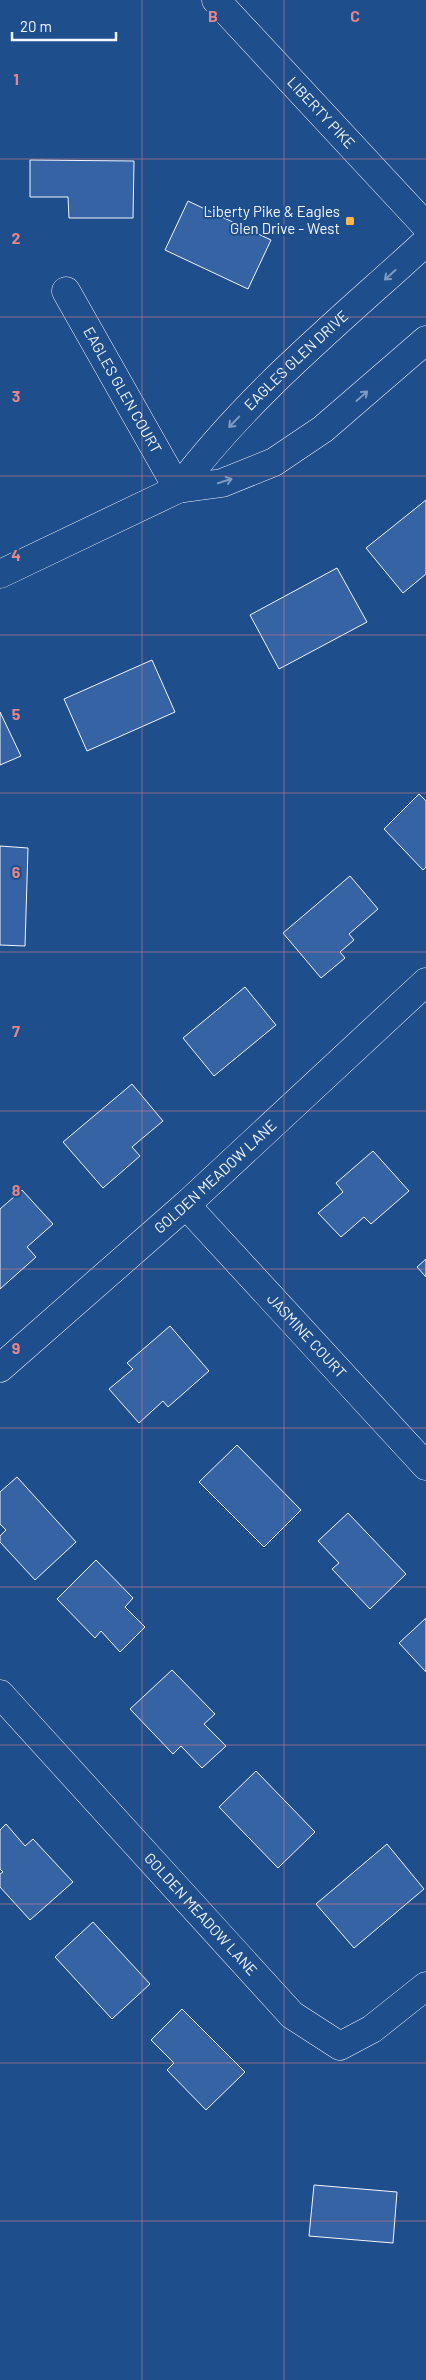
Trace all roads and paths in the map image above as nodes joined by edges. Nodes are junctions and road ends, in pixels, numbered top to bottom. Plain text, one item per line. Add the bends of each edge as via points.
1 (216, 0) edge
2 (426, 226) edge
3 (426, 242) edge
4 (66, 291) dead end
5 (426, 340) edge
6 (178, 489) junction
7 (0, 574) edge
8 (426, 982) edge
9 (186, 1205) junction
10 (0, 1368) edge
11 (426, 1466) edge
12 (0, 1694) edge
13 (426, 1986) edge

1 - 2 street, LIBERTY PIKE
3 -> 6 street, EAGLES GLEN DRIVE via 283,371 206,451
4 - 6 street, EAGLES GLEN COURT
6 -> 5 street, EAGLES GLEN DRIVE via 222,483 274,462 323,429
6 - 7 street, EAGLES GLEN DRIVE
8 - 9 street, GOLDEN MEADOW LANE
9 - 10 street, GOLDEN MEADOW LANE
9 - 11 street, JASMINE COURT
12 - 13 street, GOLDEN MEADOW LANE via 292,2015 340,2046 372,2030

